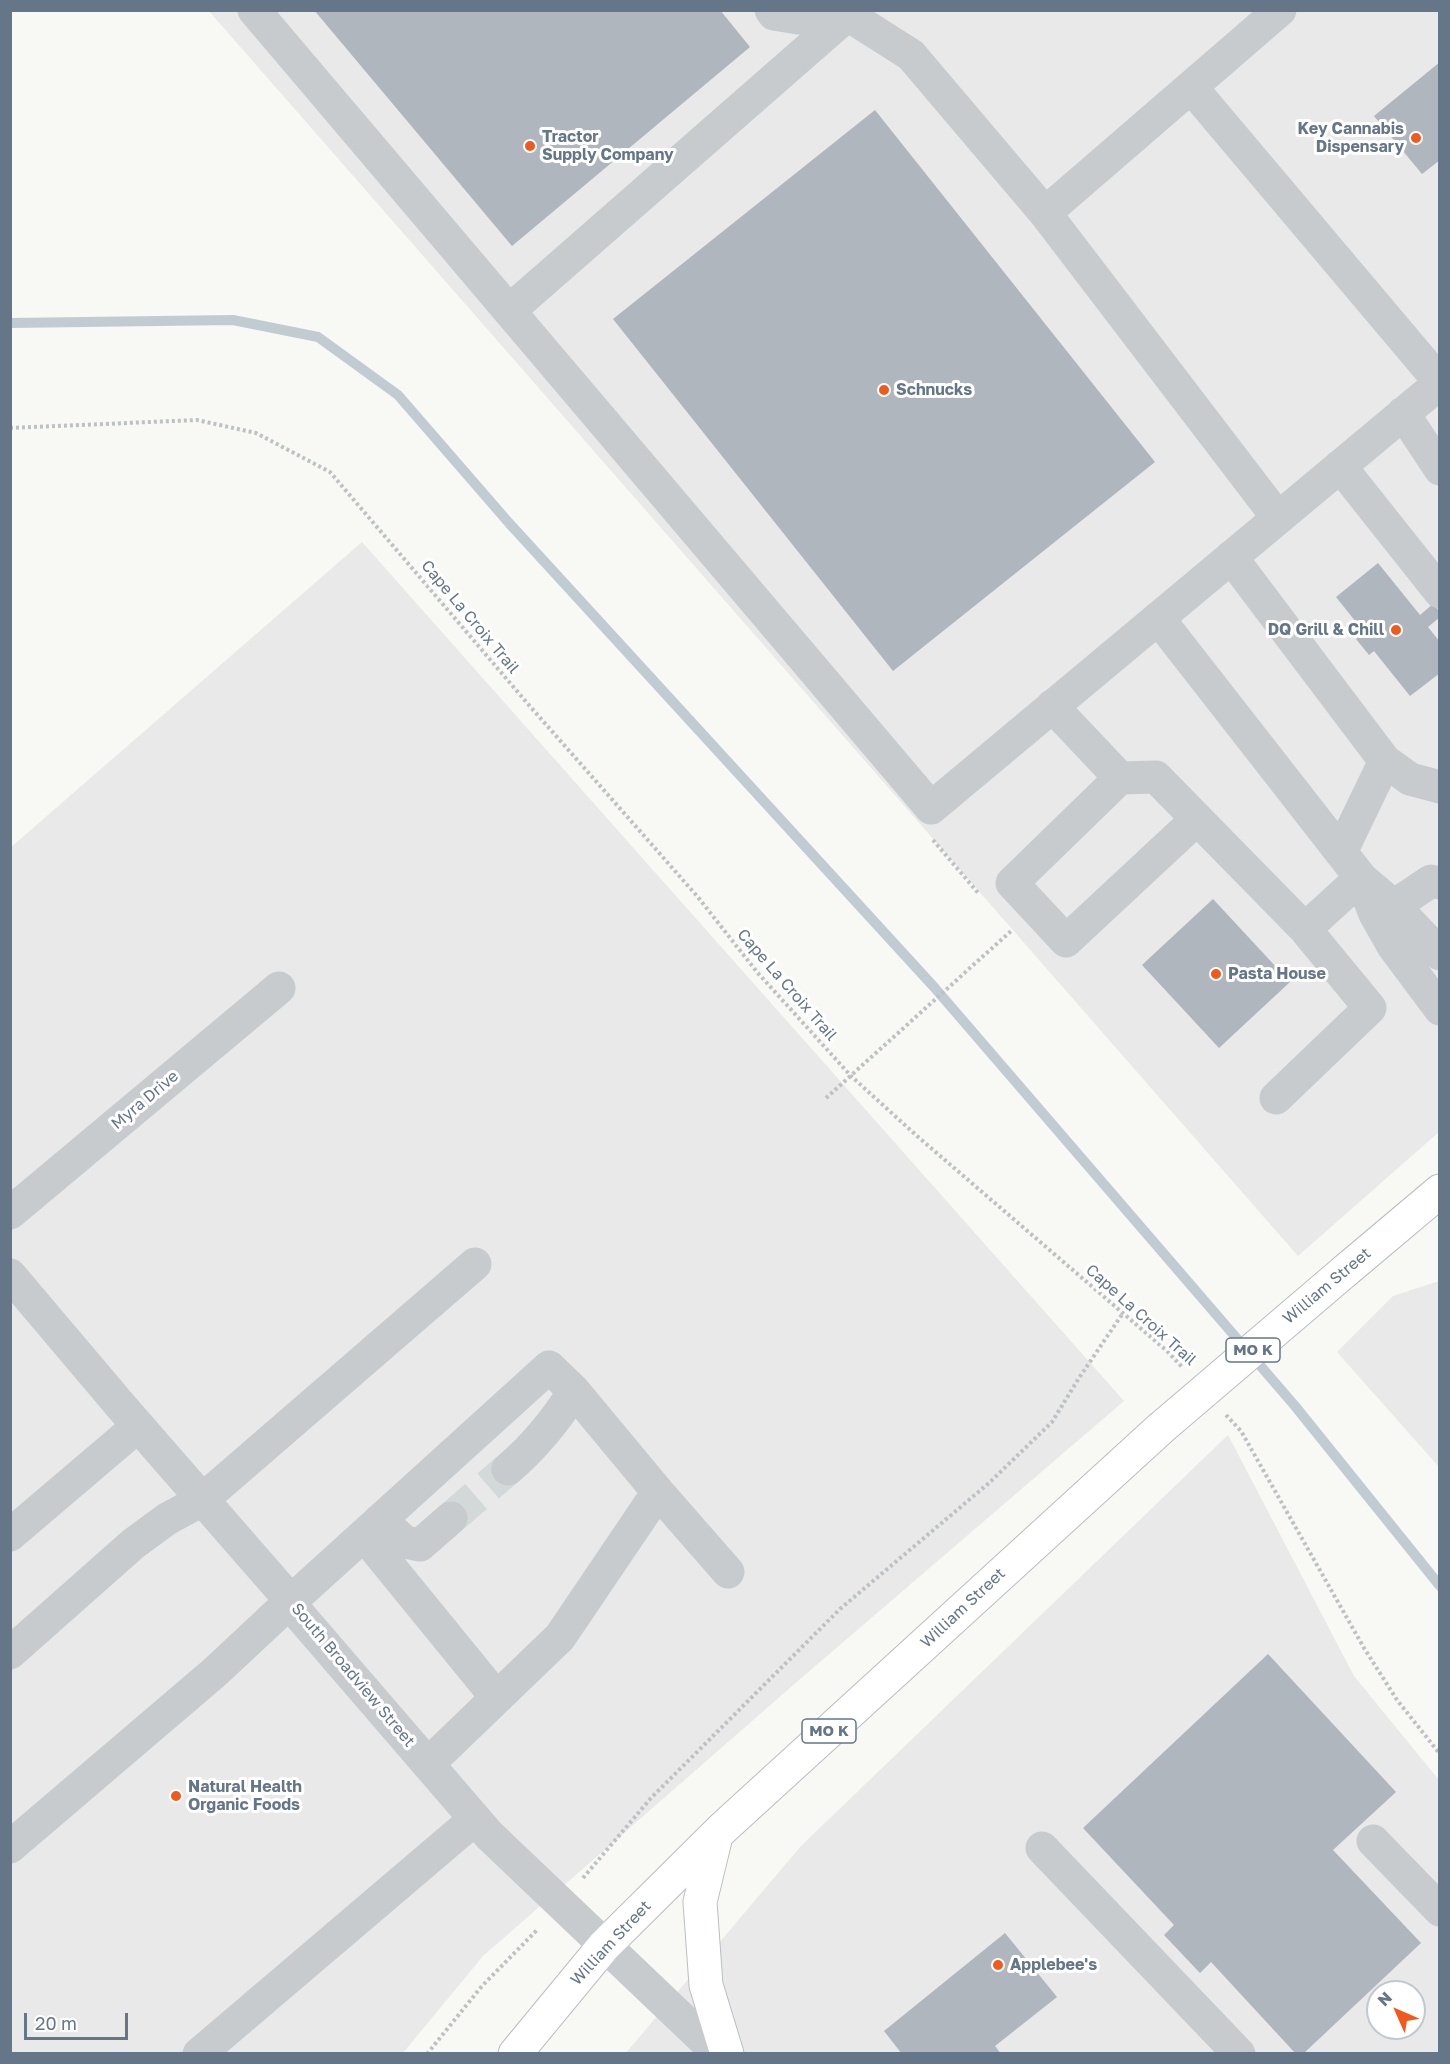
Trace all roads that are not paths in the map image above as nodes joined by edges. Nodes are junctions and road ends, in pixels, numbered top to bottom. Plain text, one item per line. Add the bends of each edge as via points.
1 (254, 10) edge
2 (771, 10) edge
3 (1280, 10) edge
4 (851, 13) edge
5 (1191, 87) junction
6 (1045, 213) junction
7 (509, 310) junction
8 (1440, 383) edge
9 (1403, 413) junction
10 (1340, 466) junction
11 (1440, 469) edge
12 (1278, 518) junction
13 (1231, 557) junction
14 (1440, 592) edge
15 (1158, 618) junction
16 (1052, 706) junction
17 (1385, 761) junction
18 (1120, 778) junction
19 (1440, 787) edge
20 (1197, 819) junction
21 (1341, 852) junction
22 (1437, 874) edge
23 (1362, 878) junction
24 (1394, 906) junction
25 (1305, 929) junction
26 (1440, 954) edge
27 (279, 988) dead end
28 (1440, 1009) edge
29 (1276, 1098) dead end
30 (1438, 1188) edge
31 (10, 1213) edge
32 (475, 1264) dead end
33 (10, 1275) edge
34 (574, 1391) junction
35 (138, 1426) junction
36 (508, 1469) tunnel mouth
37 (658, 1492) junction
38 (202, 1500) junction
39 (451, 1518) tunnel mouth
40 (372, 1528) junction
41 (10, 1535) edge
42 (728, 1572) dead end
43 (291, 1601) junction
44 (10, 1653) edge
45 (497, 1698) junction
46 (428, 1764) junction
47 (475, 1819) junction
48 (716, 1835) junction
49 (1373, 1841) dead end
50 (10, 1847) edge
51 (1042, 1848) dead end
52 (1440, 1910) edge
53 (604, 1946) junction
54 (199, 2054) edge
55 (515, 2054) edge
56 (719, 2054) edge
57 (727, 2054) edge
58 (1239, 2054) edge

1 - 7 street
2 - 4 street via 798,18
3 - 5 street
4 - 6 street via 911,54
4 - 7 street
5 - 6 street
5 - 8 street
6 - 12 street
7 - 16 street via 931,808
8 - 9 street
9 - 10 street
9 - 11 street
10 - 12 street
10 - 14 street
12 - 13 street
13 - 15 street
13 - 17 street
15 - 16 street
15 - 21 street
16 - 18 street
17 - 19 street via 1410,779
17 - 21 street
18 - 20 street via 1156,777
18 - 20 street via 1012,883 1066,941
20 - 25 street
21 - 23 street
22 - 24 street
23 - 24 street
23 - 25 street
23 - 28 street via 1375,914 1393,946
24 - 26 street
25 - 29 street via 1370,1008
27 - 31 street, Myra Drive
30 - 48 main road, William Street / MO K, bridge via 1161,1428
32 - 38 street
33 - 35 street, South Broadview Street
34 - 36 street via 551,1427
34 - 37 street
34 - 40 street via 549,1367
35 - 38 street, South Broadview Street
35 - 41 street
37 - 42 street
37 - 45 street via 560,1637
38 - 43 street, South Broadview Street
38 - 44 street via 167,1519 134,1544
39 - 40 street via 420,1545
40 - 43 street
40 - 45 street
43 - 46 street, South Broadview Street
43 - 50 street via 215,1672
45 - 46 street
46 - 47 street, South Broadview Street
47 - 53 street, South Broadview Street
47 - 54 street
48 - 53 main road, William Street / MO K
48 - 57 main road via 700,1902 706,1985
49 - 52 street
51 - 58 street
53 - 55 main road, William Street / MO K
53 - 56 street, South Broadview Street

